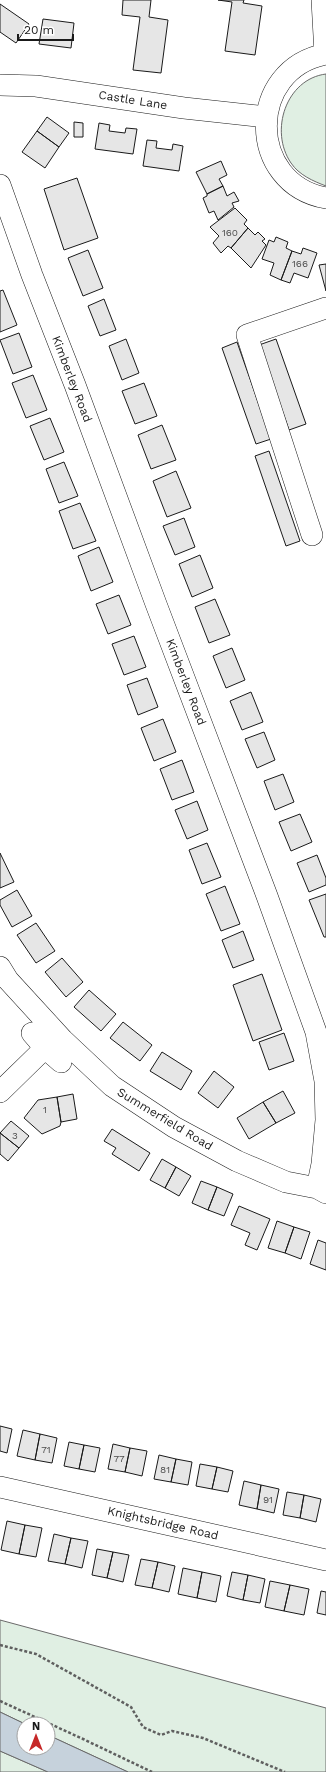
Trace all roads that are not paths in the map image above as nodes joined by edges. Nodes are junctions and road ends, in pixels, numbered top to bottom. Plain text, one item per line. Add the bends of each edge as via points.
1 (322, 0) edge
2 (325, 54) edge
3 (0, 85) edge
4 (266, 117) junction
5 (0, 185) edge
6 (326, 198) edge
7 (326, 308) edge
8 (312, 535) dead end
9 (0, 967) edge
10 (61, 1062) dead end
11 (0, 1092) edge
12 (322, 1191) edge
13 (0, 1487) edge
14 (326, 1560) edge

1 - 2 street
2 - 4 street via 308,60 290,72 269,102
3 - 4 street, Castle Lane via 36,86 184,108
4 - 6 street via 268,146 279,169 295,186
5 - 12 street, Kimberley Road via 316,1032 325,1081 326,1120
7 - 8 street via 247,335
9 - 12 street, Summerfield Road via 8,980 62,1040 112,1086 174,1127 237,1161 286,1182
10 - 11 street via 39,1040
13 - 14 street, Knightsbridge Road

